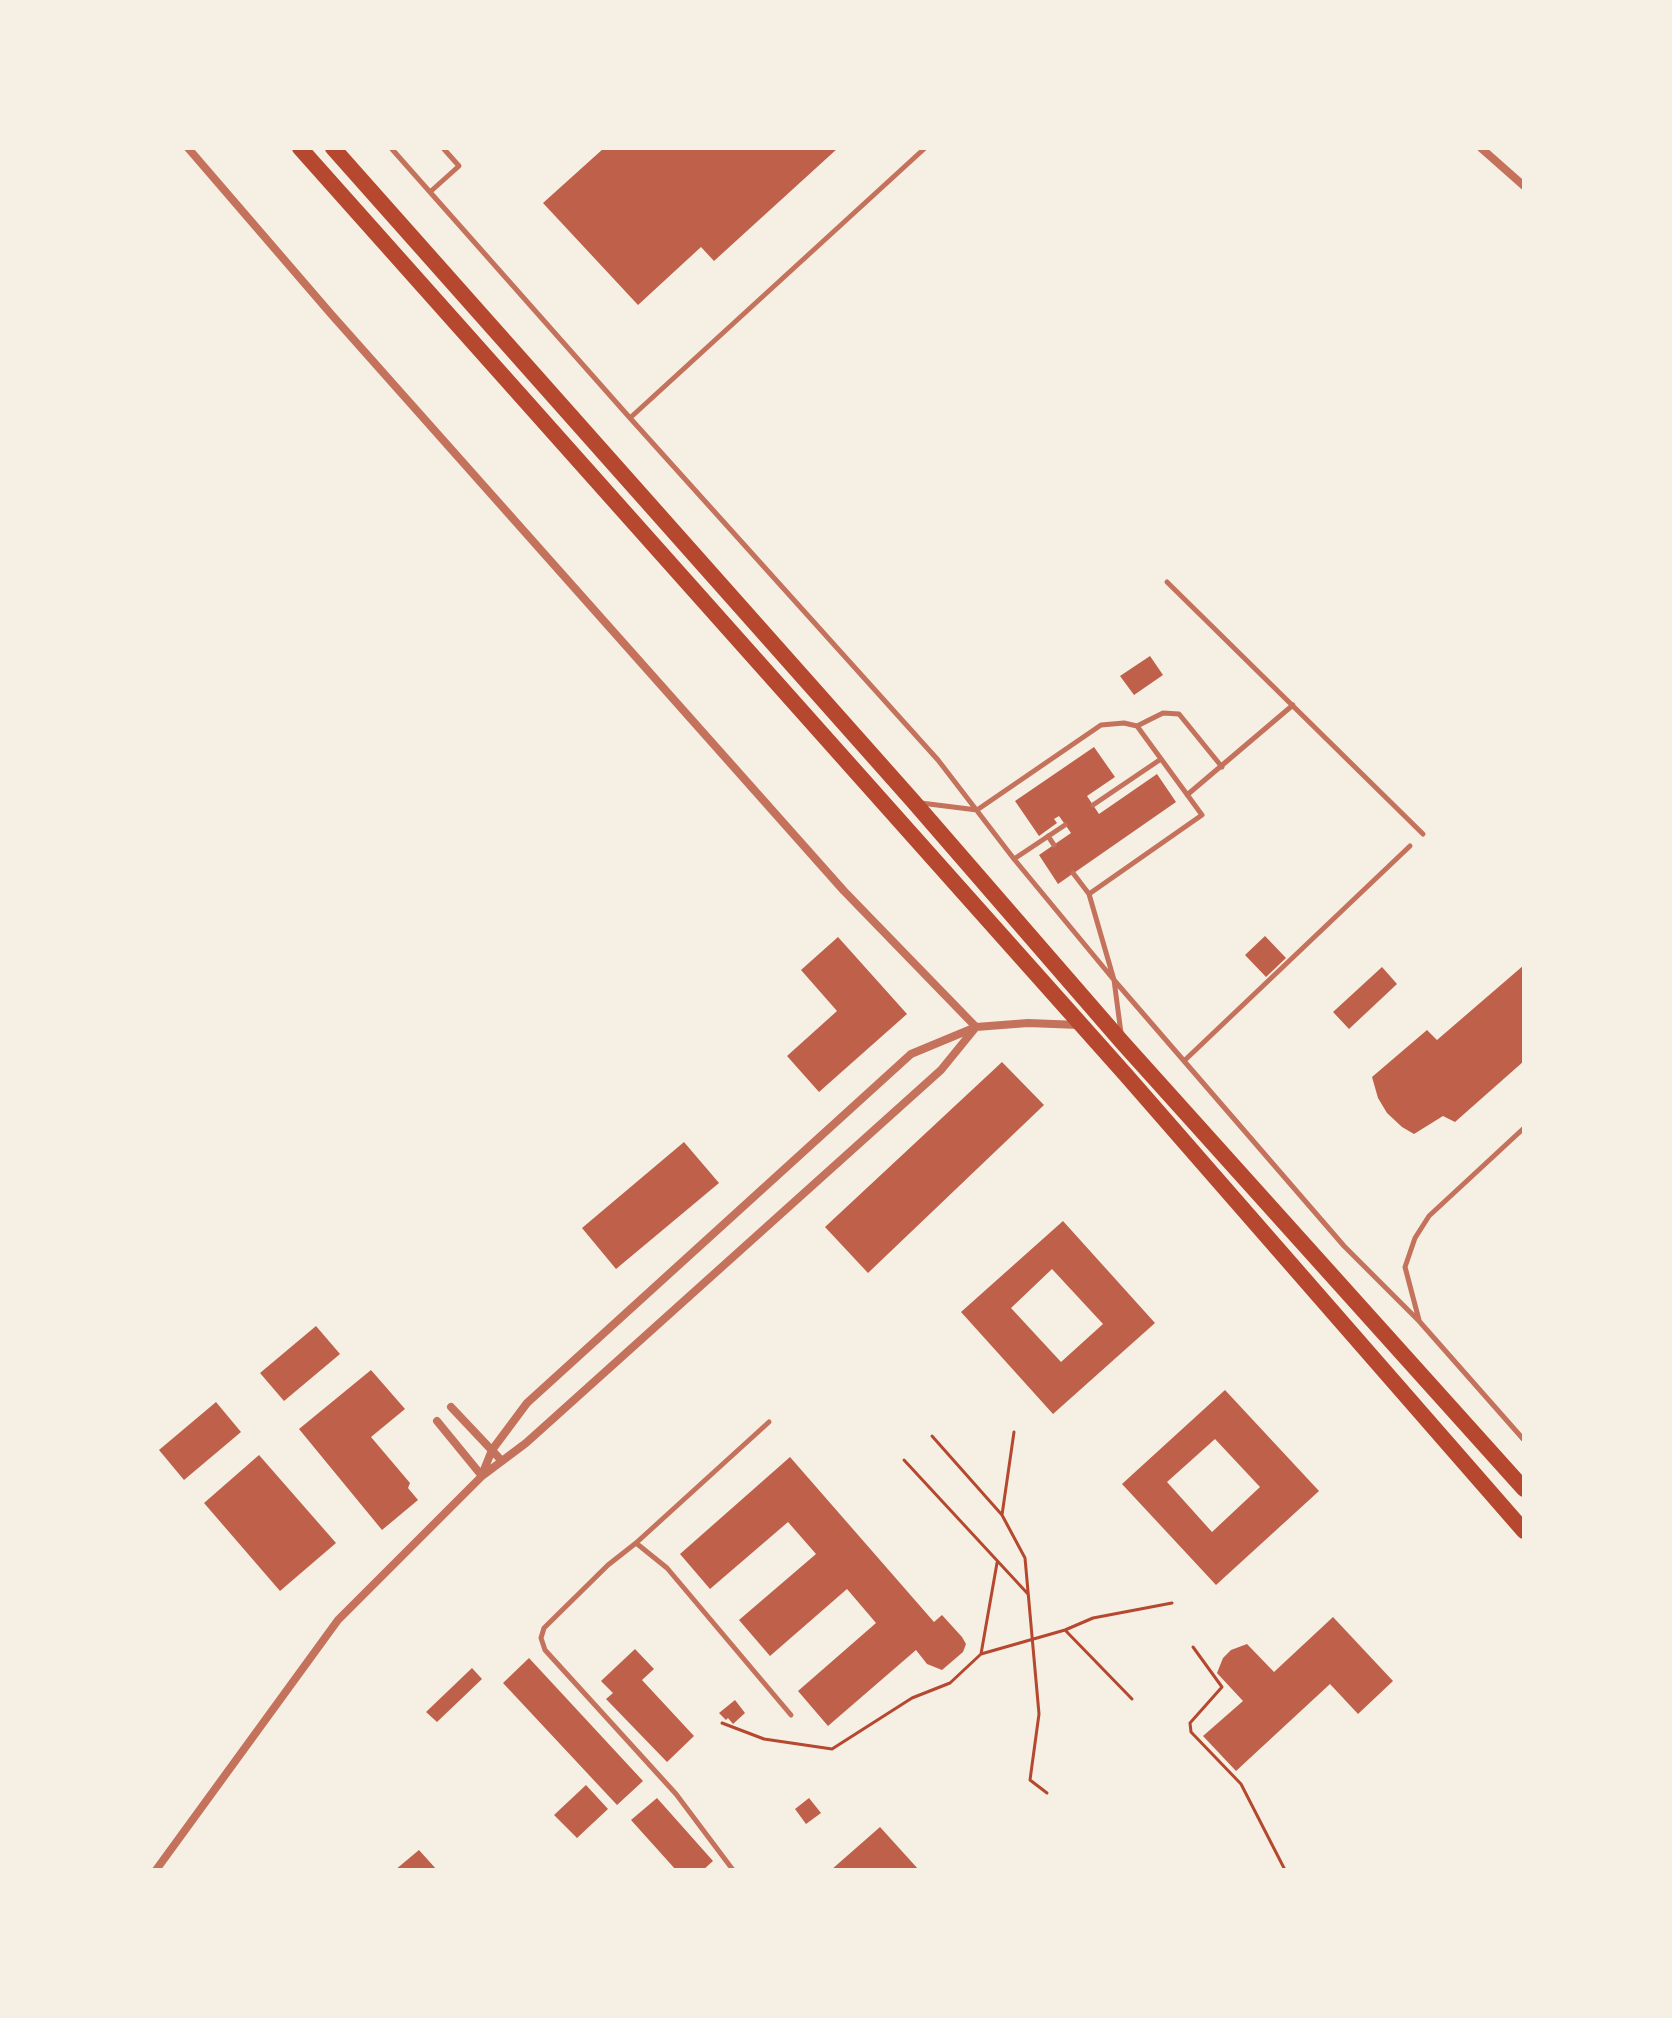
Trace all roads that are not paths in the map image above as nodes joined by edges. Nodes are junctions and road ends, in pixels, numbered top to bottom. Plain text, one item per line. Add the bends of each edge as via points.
1 (188, 148) edge
2 (300, 148) edge
3 (333, 148) edge
4 (391, 148) edge
5 (443, 148) edge
6 (925, 148) edge
7 (1481, 148) edge
8 (1524, 186) edge
9 (430, 192) junction
10 (630, 418) junction
11 (1167, 582) dead end
12 (1293, 705) junction
13 (1137, 726) junction
14 (1161, 759) junction
15 (1222, 767) junction
16 (1187, 795) junction
17 (913, 801) junction
18 (1093, 805) dead end
19 (977, 810) junction
20 (1065, 825) dead end
21 (1423, 834) dead end
22 (1048, 836) junction
23 (1054, 845) dead end
24 (1410, 846) dead end
25 (1014, 859) junction
26 (1073, 873) dead end
27 (1089, 894) junction
28 (1114, 980) junction
29 (1081, 1026) junction
30 (976, 1027) junction
31 (1122, 1042) junction
32 (1184, 1061) junction
33 (1524, 1128) edge
34 (1419, 1321) junction
35 (451, 1407) dead end
36 (437, 1421) dead end
37 (769, 1422) dead end
38 (1524, 1440) edge
39 (492, 1450) junction
40 (502, 1461) junction
41 (482, 1476) junction
42 (1524, 1489) edge
43 (1524, 1531) edge
44 (636, 1543) junction
45 (791, 1715) dead end
46 (156, 1870) edge
47 (733, 1870) edge

1 - 30 street via 844,891
2 - 29 highway
3 - 17 highway
4 - 9 lane
5 - 9 lane via 459,166
6 - 10 lane
7 - 8 street
9 - 10 lane
10 - 19 lane
11 - 12 lane
12 - 15 lane
12 - 21 lane
13 - 14 lane
13 - 15 lane via 1163,713 1179,714
13 - 19 lane via 1101,725
14 - 16 lane
14 - 18 lane
15 - 16 lane
16 - 27 lane via 1202,815
17 - 19 lane
17 - 31 highway
19 - 25 lane
20 - 22 lane
22 - 23 lane
22 - 25 lane
24 - 32 lane
25 - 28 lane
26 - 27 lane
27 - 28 lane
28 - 31 lane
28 - 32 lane
29 - 30 street
29 - 43 highway
30 - 39 street via 911,1054 527,1403
30 - 40 street via 941,1070
31 - 42 highway
32 - 34 lane via 1344,1246
33 - 34 lane via 1429,1216 1415,1238 1405,1267
34 - 38 lane
35 - 39 street
36 - 41 street
37 - 44 lane
39 - 40 street
39 - 41 street
40 - 41 street
41 - 46 street via 338,1620
44 - 45 lane via 667,1568
44 - 47 lane via 544,1628 541,1638 545,1650 676,1794

